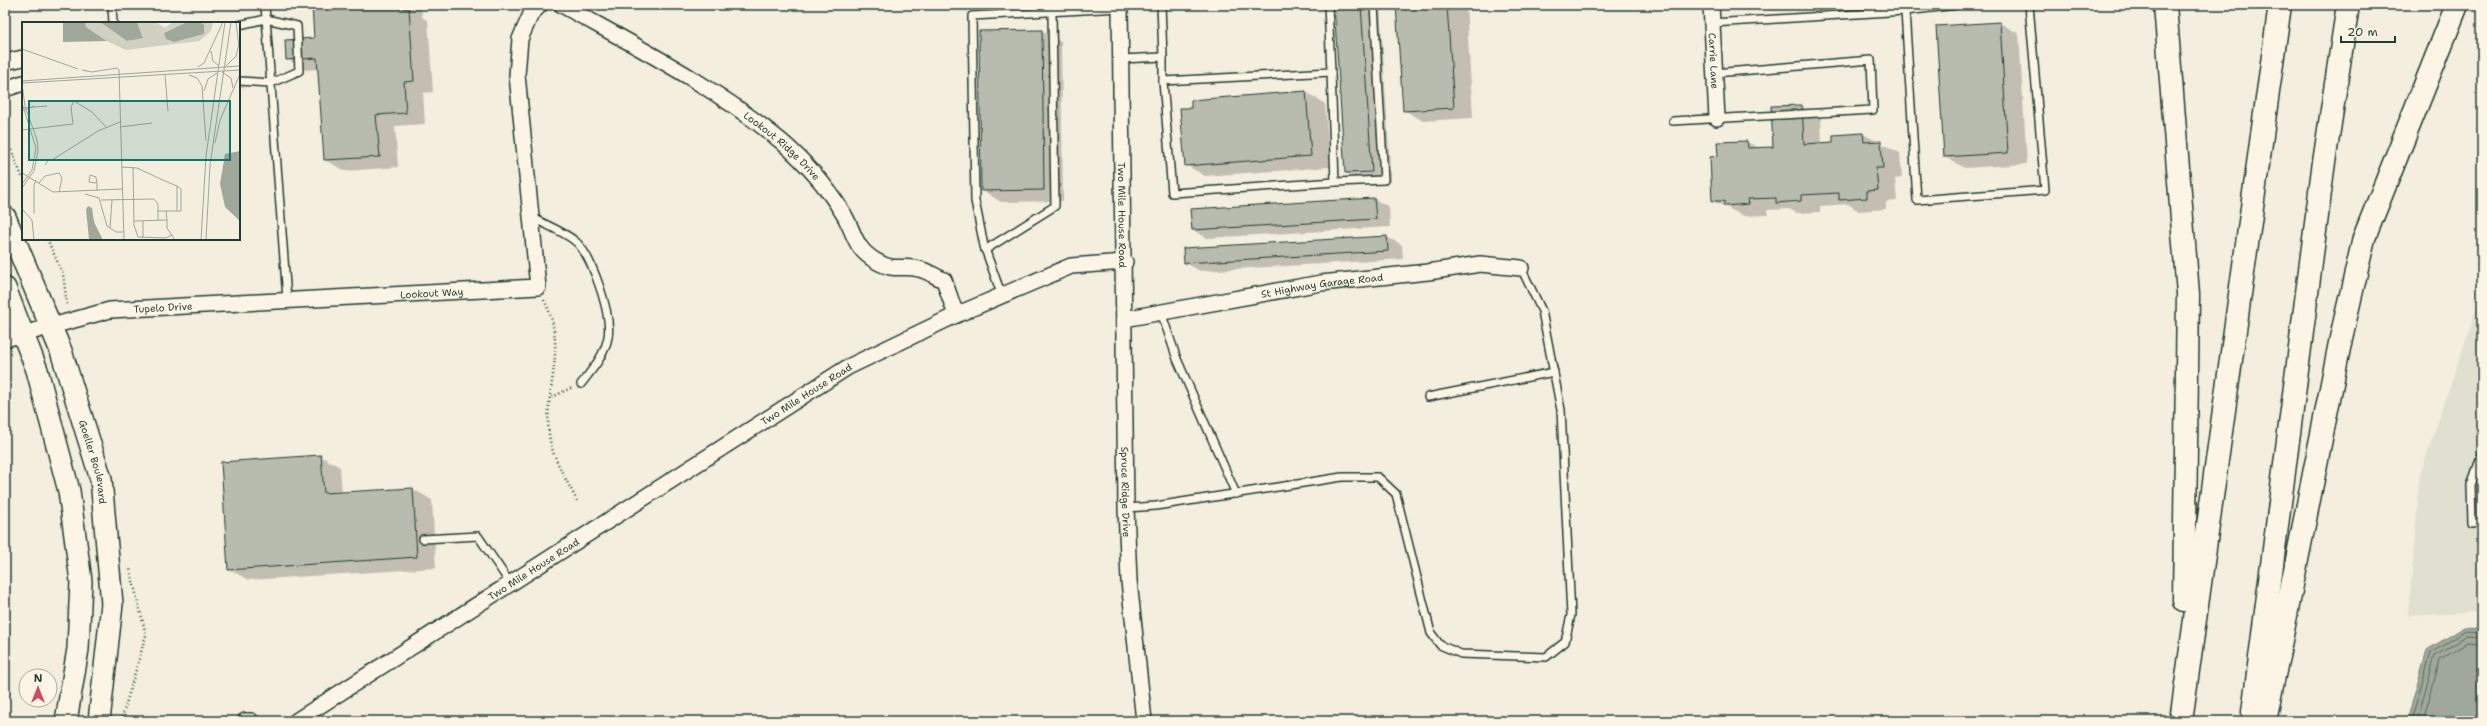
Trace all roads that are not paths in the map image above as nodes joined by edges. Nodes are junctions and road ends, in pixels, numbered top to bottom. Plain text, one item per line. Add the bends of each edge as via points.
1 (112, 5) edge
2 (265, 5) edge
3 (540, 5) edge
4 (562, 5) edge
5 (1161, 5) edge
6 (1328, 5) edge
7 (1374, 5) edge
8 (1711, 5) edge
9 (1957, 5) edge
10 (2029, 5) edge
11 (2165, 5) edge
12 (2280, 5) edge
13 (2348, 5) edge
14 (2458, 5) edge
15 (1120, 7) edge
16 (1905, 11) junction
17 (1052, 13) junction
18 (266, 19) junction
19 (113, 22) edge
20 (1712, 23) junction
21 (240, 25) edge
22 (1163, 57) junction
23 (22, 58) edge
24 (1121, 59) junction
25 (5, 62) edge
26 (1331, 72) junction
27 (1714, 73) junction
28 (240, 81) edge
29 (1163, 81) junction
30 (22, 83) edge
31 (271, 83) junction
32 (5, 89) edge
33 (1717, 118) junction
34 (1672, 121) dead end
35 (1335, 182) junction
36 (5, 216) edge
37 (530, 216) junction
38 (985, 250) junction
39 (1125, 262) junction
40 (1520, 268) joint
41 (5, 288) edge
42 (1002, 296) junction
43 (325, 297) joint
44 (287, 299) junction
45 (1162, 312) junction
46 (956, 315) junction
47 (1124, 319) junction
48 (60, 324) junction
49 (15, 337) edge
50 (1554, 372) junction
51 (581, 384) road end
52 (1428, 397) dead end
53 (2482, 454) edge
54 (1236, 494) junction
55 (1126, 508) junction
56 (2482, 522) edge
57 (423, 539) dead end
58 (510, 583) junction
59 (2184, 684) junction
60 (66, 721) edge
61 (99, 721) edge
62 (245, 721) edge
63 (251, 721) edge
64 (296, 721) edge
65 (1144, 721) edge
66 (2181, 721) edge
67 (2252, 721) edge
68 (2265, 721) edge

1 - 19 lane
2 - 18 lane
3 - 37 street via 531,14 520,39 517,75
4 - 46 street, Lookout Ridge Drive via 680,72 780,141 808,165 842,211 859,248 876,261 894,269 919,268 944,280
5 - 22 lane
6 - 26 lane
7 - 35 lane via 1384,180
8 - 20 street, Carrie Lane
9 - 16 lane
10 - 16 lane via 2045,190 1917,200
11 - 59 highway via 2188,294
12 - 59 highway
13 - 67 highway via 2323,169
14 - 68 highway via 2364,238 2341,338
15 - 17 lane
15 - 24 street, Two Mile House Road
16 - 20 lane
17 - 38 lane via 1055,206
17 - 38 lane via 972,16 975,201
18 - 21 lane
18 - 31 lane
18 - 31 lane via 297,26 299,71
20 - 27 street, Carrie Lane
22 - 24 lane
22 - 29 lane
23 - 25 street
24 - 39 street, Two Mile House Road
26 - 29 lane
26 - 35 lane
27 - 33 street, Carrie Lane
27 - 33 lane via 1871,60 1873,110
28 - 31 lane
29 - 35 lane via 1172,193
30 - 32 street
31 - 44 lane
33 - 34 lane
36 - 48 street, Goeller Boulevard
37 - 43 street, Lookout Way via 538,287
37 - 51 lane via 575,241 592,265 604,298 608,336 598,363
38 - 42 lane
39 - 42 street, Two Mile House Road via 1071,266
39 - 47 street, Spruce Ridge Drive
40 - 45 street, St Highway Garage Road via 1480,264 1321,283
40 - 50 lane via 1542,311
41 - 49 street
42 - 46 street, Two Mile House Road
43 - 44 street, Tupelo Drive
44 - 48 street, Tupelo Drive via 110,310
45 - 47 street, St Highway Garage Road
45 - 54 lane via 1177,359
46 - 58 street, Two Mile House Road via 848,366
47 - 55 street, Spruce Ridge Drive
48 - 49 street, Tupelo Drive
48 - 61 street, Goeller Boulevard via 61,351 101,479 112,604
49 - 60 street via 37,370 69,491 81,581 78,649
50 - 52 lane
50 - 54 lane via 1561,410 1566,470 1571,615 1565,642 1546,657 1461,654 1440,645 1431,633 1396,494 1378,477 1342,477
53 - 56 lane via 2471,485 2472,523
54 - 55 lane
55 - 65 street, Spruce Ridge Drive via 1129,581
57 - 58 lane via 478,536
58 - 64 street, Two Mile House Road
59 - 66 highway
62 - 63 street

